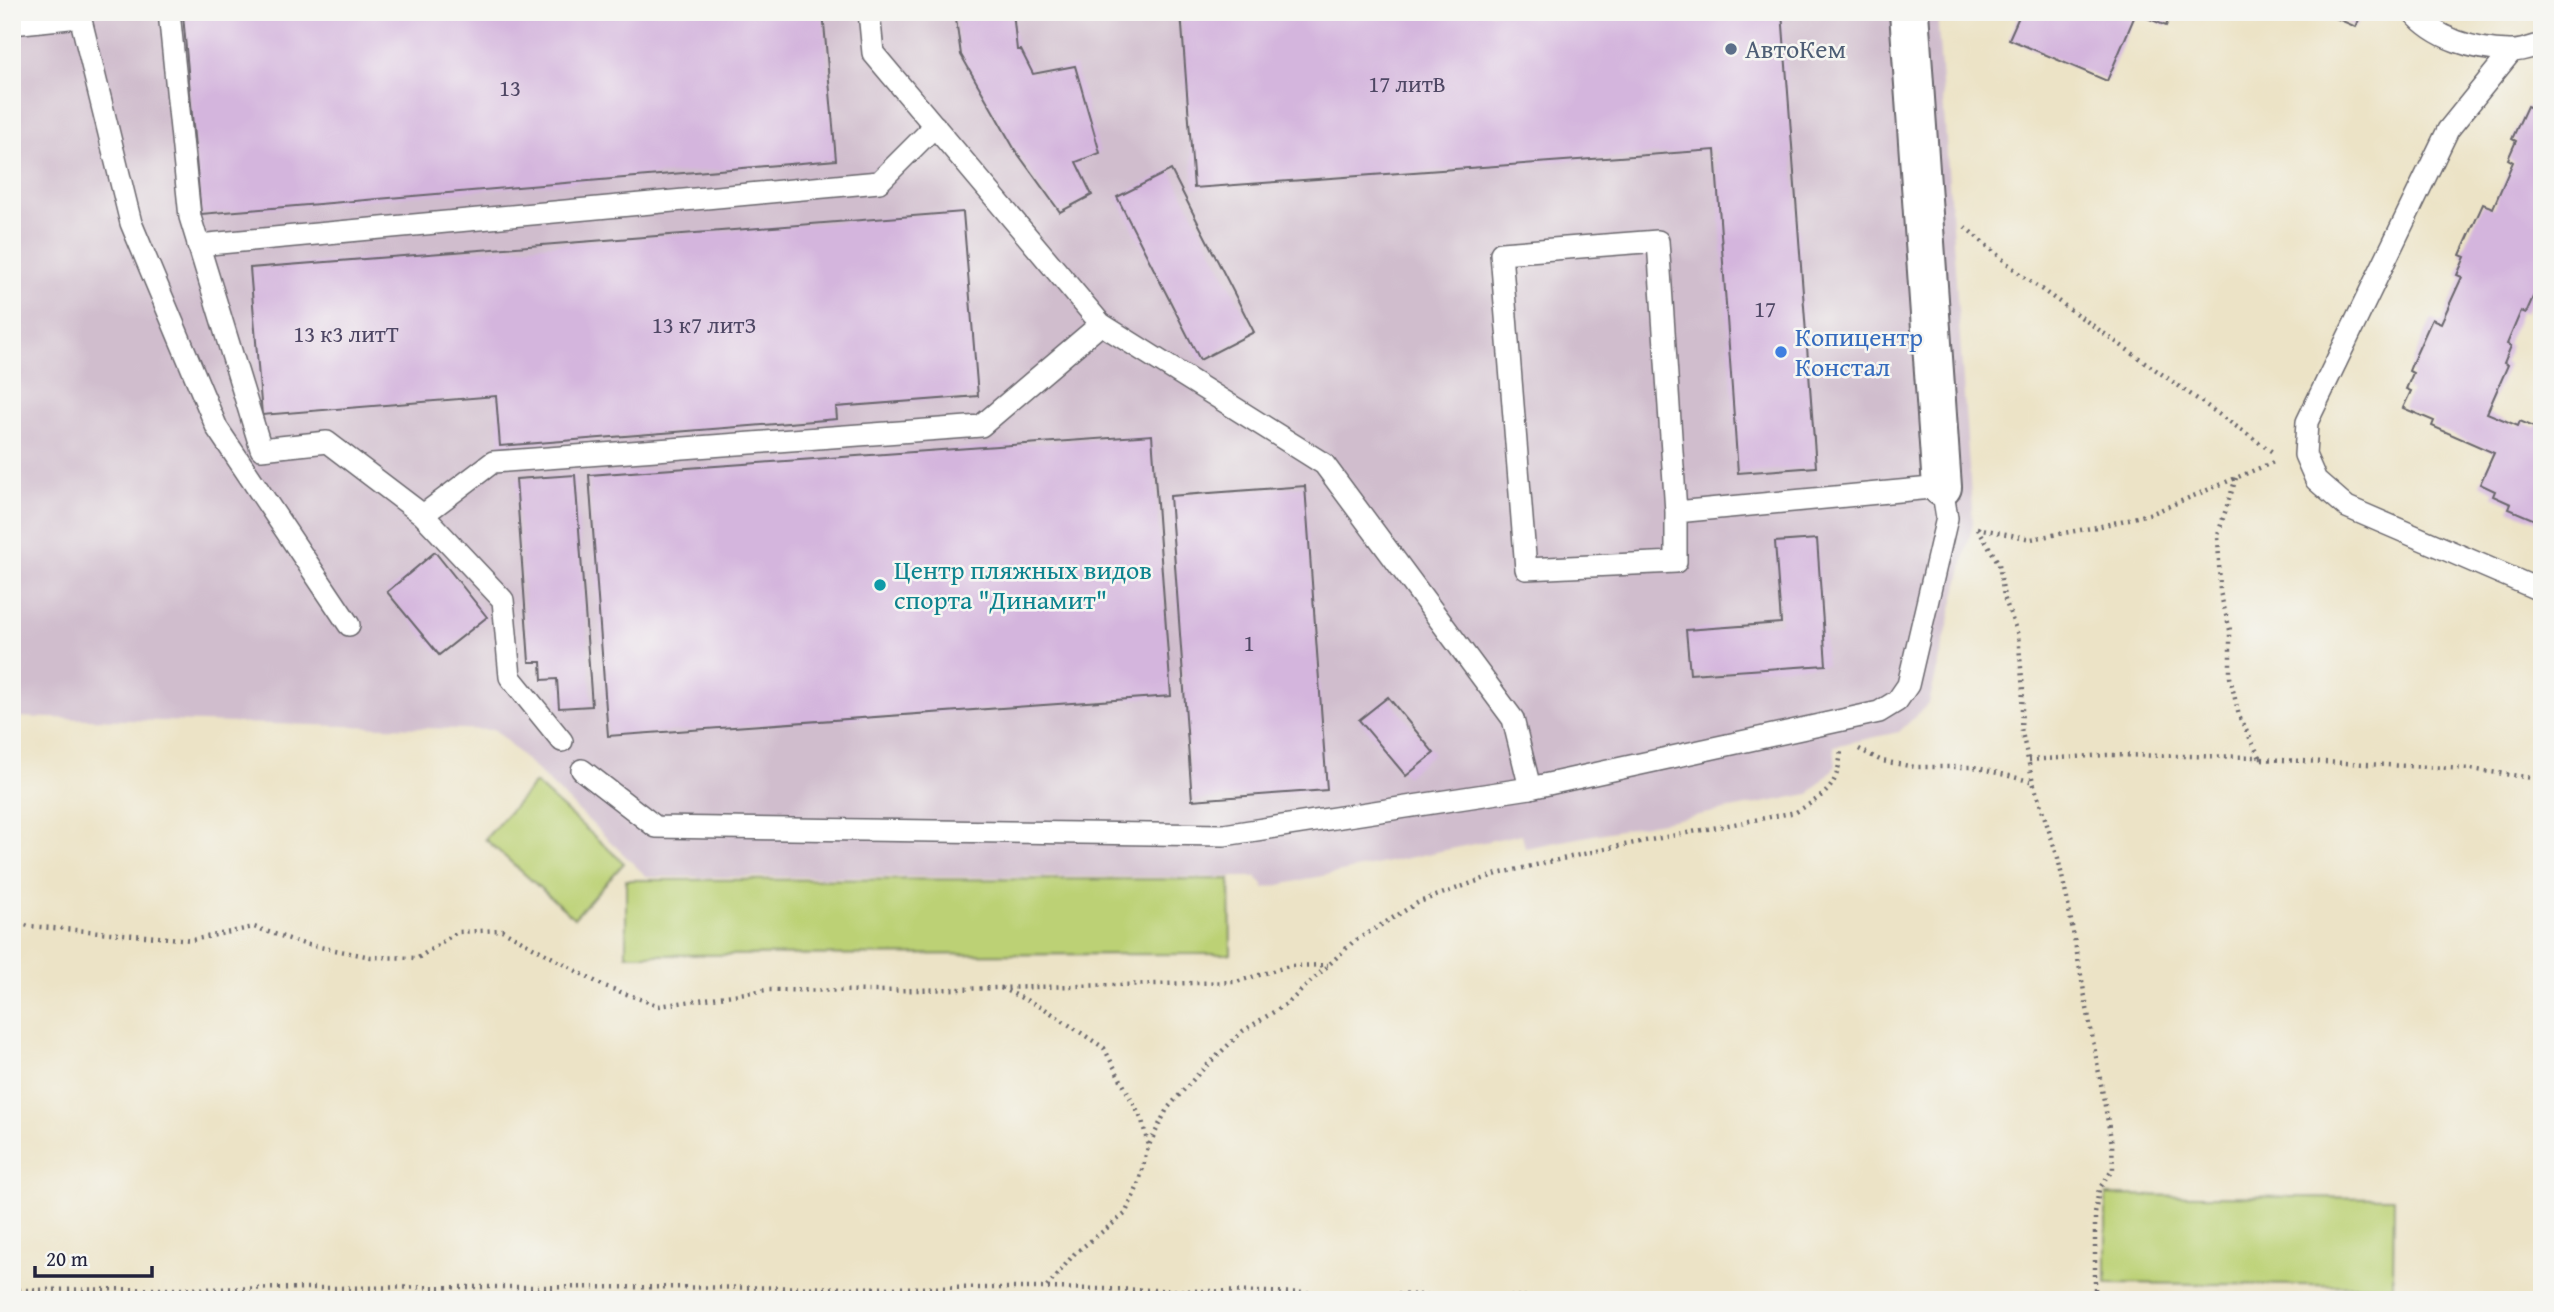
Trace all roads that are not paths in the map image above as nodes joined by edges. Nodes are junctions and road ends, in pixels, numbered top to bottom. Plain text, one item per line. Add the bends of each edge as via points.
1 (169, 12) edge
2 (869, 12) edge
3 (1909, 12) edge
4 (2413, 12) edge
5 (79, 15) edge
6 (12, 24) edge
7 (2542, 44) edge
8 (2511, 52) junction
9 (935, 126) junction
10 (198, 245) junction
11 (1101, 324) junction
12 (1945, 503) junction
13 (1675, 512) junction
14 (423, 515) junction
15 (2542, 591) edge
16 (349, 625) dead end
17 (562, 741) dead end
18 (582, 770) dead end
19 (1530, 788) junction

1 - 10 lane via 190,217
2 - 9 lane via 873,53
3 - 12 street
4 - 8 lane via 2423,25 2459,44
5 - 6 lane
5 - 16 lane via 131,223 217,428
7 - 8 lane
8 - 15 lane via 2448,130 2307,422 2305,455 2316,480 2347,507
9 - 10 lane via 878,182
9 - 11 lane
10 - 14 lane via 261,449 327,442
11 - 14 lane via 981,426 493,462
11 - 19 lane via 1324,464 1513,719
12 - 13 lane
12 - 19 lane via 1908,684 1897,701 1840,731
13 - 13 lane via 1676,562 1526,569 1501,253 1658,241
14 - 17 lane via 503,600 510,677
18 - 19 lane via 656,827 1224,835

